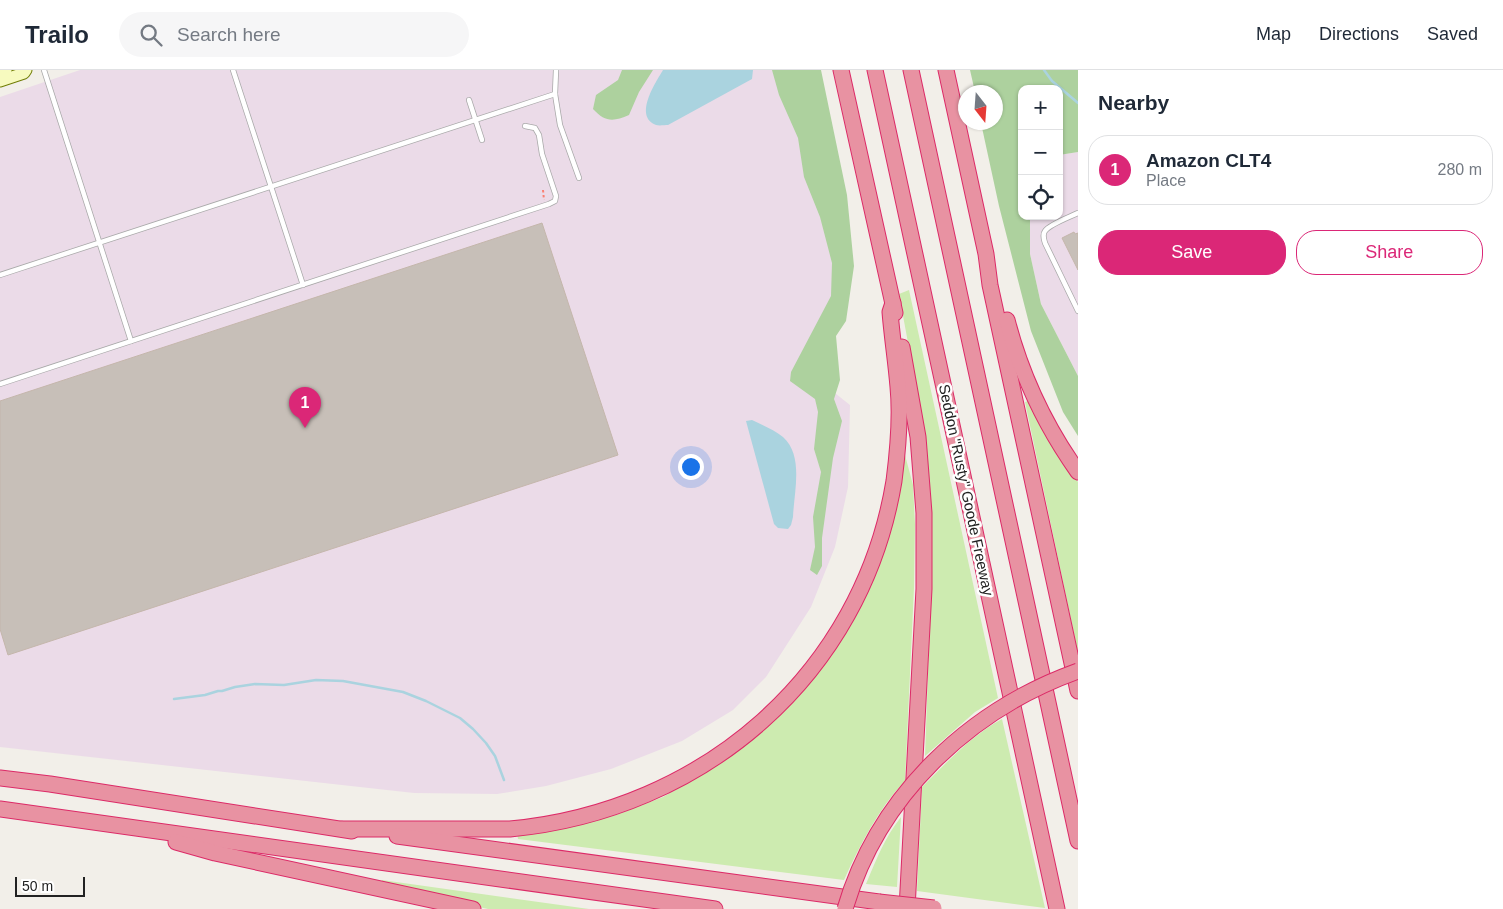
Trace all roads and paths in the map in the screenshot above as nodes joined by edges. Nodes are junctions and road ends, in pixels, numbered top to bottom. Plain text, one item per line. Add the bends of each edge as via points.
1 (6, 70) edge
2 (26, 70) edge
3 (44, 70) edge
4 (233, 70) edge
5 (556, 70) edge
6 (841, 70) edge
7 (876, 70) edge
8 (911, 70) edge
9 (946, 70) edge
10 (0, 72) edge
11 (0, 81) edge
12 (555, 94) junction
13 (469, 100) dead end
14 (475, 120) junction
15 (525, 126) dead end
16 (482, 140) dead end
17 (579, 178) dead end
18 (271, 187) junction
19 (1078, 213) edge
20 (100, 242) junction
21 (986, 254) junction
22 (0, 275) edge
23 (303, 284) junction
24 (893, 303) junction
25 (1078, 311) edge
26 (131, 341) junction
27 (0, 384) edge
28 (1078, 472) edge
29 (1078, 671) edge
30 (1078, 691) edge
31 (0, 778) edge
32 (0, 809) edge
33 (126, 827) junction
34 (342, 829) junction
35 (1078, 841) edge
36 (937, 908) edge
37 (473, 909) edge
38 (715, 909) edge
39 (845, 909) edge
40 (907, 909) edge
41 (1057, 909) edge

1 - 10 street
2 - 11 street
3 - 20 lane
4 - 18 lane
5 - 12 lane
6 - 24 highway
7 - 41 highway, Seddon "Rusty" Goode Freeway
8 - 35 highway
9 - 21 highway
12 - 14 lane
12 - 17 lane via 560,125
13 - 14 lane
14 - 16 lane
14 - 18 lane
15 - 23 lane via 535,128 539,135 555,200
18 - 20 lane
18 - 23 lane
19 - 25 lane via 1051,226 1043,236
20 - 22 lane
20 - 26 lane
21 - 28 highway via 1029,383
21 - 30 highway via 992,295
23 - 26 lane
24 - 34 highway via 890,312 899,415 894,481 881,534 869,569 844,621 811,668 778,706 733,746 692,773 628,803 598,813 569,821 510,829
24 - 40 highway via 914,406 924,513 924,589
26 - 27 lane
29 - 39 highway, bridge via 1002,707 932,762 876,834
31 - 34 highway
32 - 33 highway
33 - 37 highway via 215,853
33 - 38 highway
34 - 36 highway, bridge

